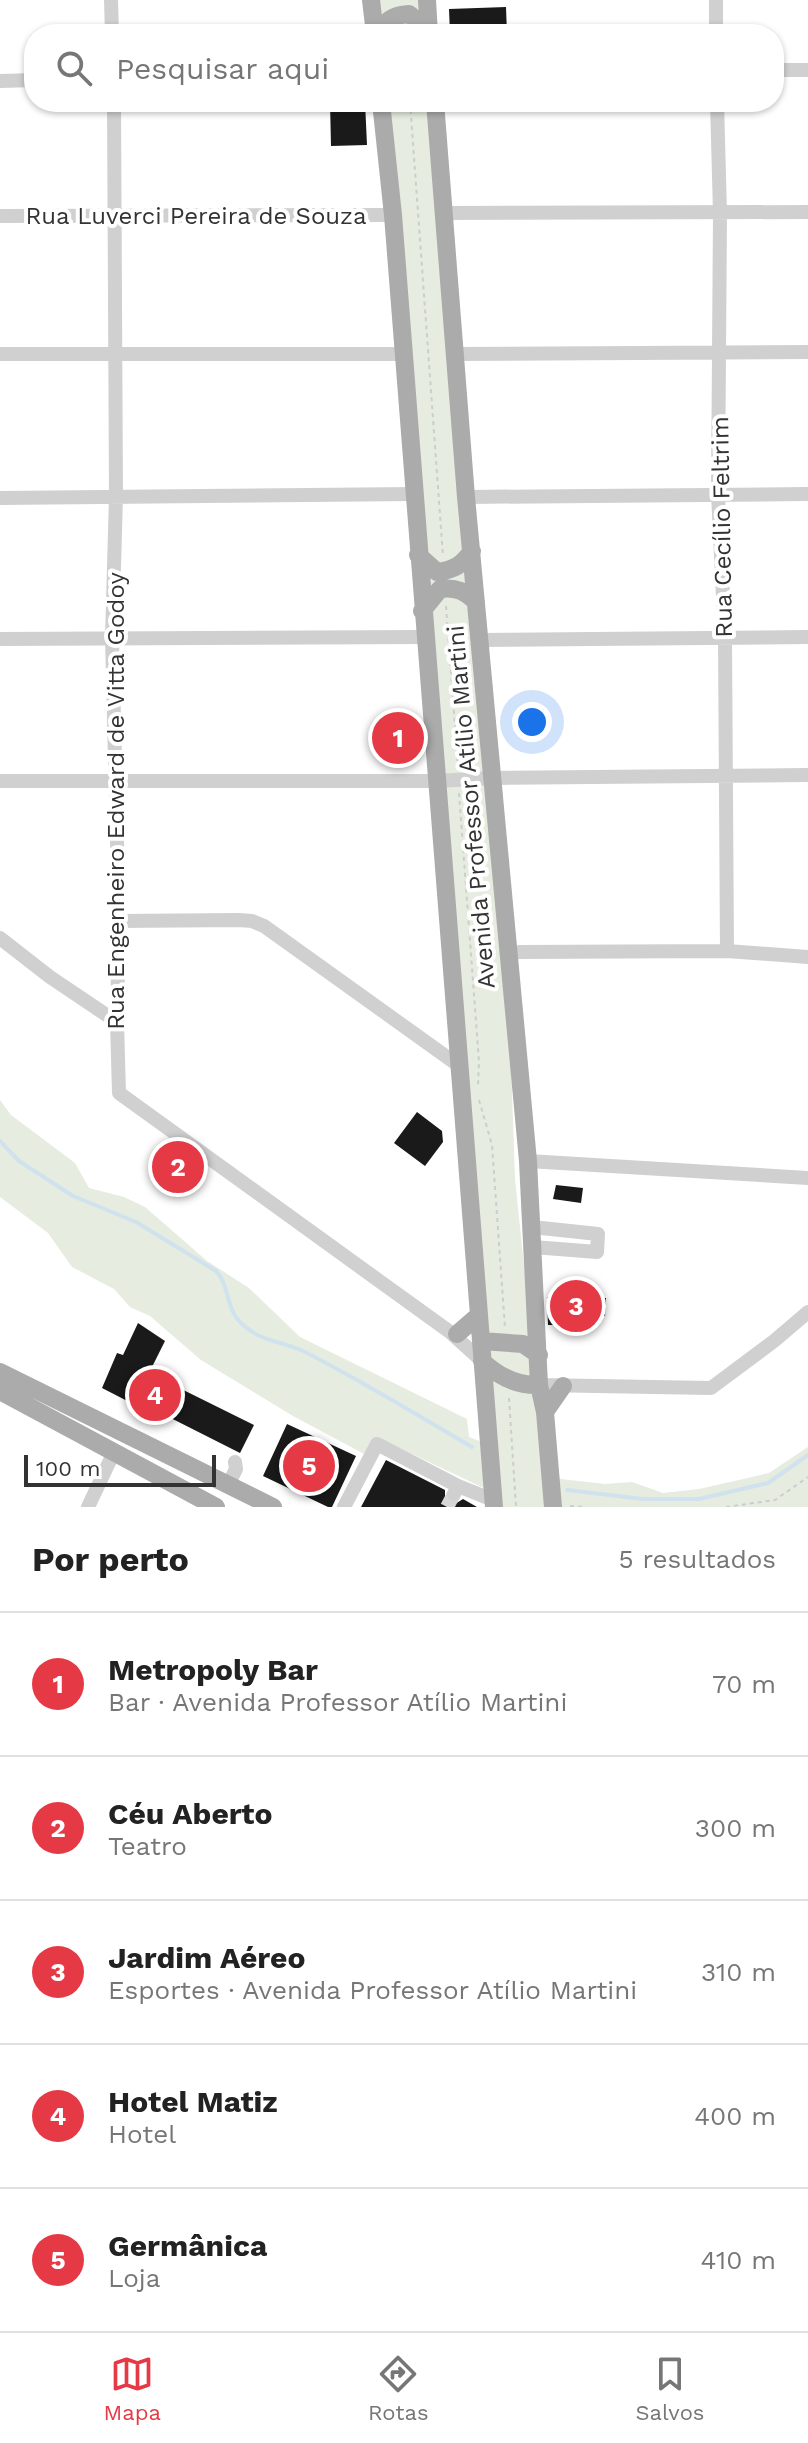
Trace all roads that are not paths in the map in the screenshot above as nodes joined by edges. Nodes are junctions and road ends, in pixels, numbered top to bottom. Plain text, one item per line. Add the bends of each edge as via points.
1 (111, 0) edge
2 (371, 0) edge
3 (427, 0) edge
4 (716, 0) edge
5 (112, 24) edge
6 (375, 24) edge
7 (385, 24) edge
8 (420, 24) edge
9 (428, 24) edge
10 (716, 24) edge
11 (784, 70) edge
12 (808, 70) edge
13 (24, 80) edge
14 (0, 81) edge
15 (114, 112) edge
16 (382, 112) edge
17 (436, 112) edge
18 (717, 112) edge
19 (808, 212) edge
20 (443, 213) junction
21 (720, 213) junction
22 (393, 215) junction
23 (0, 216) edge
24 (115, 216) junction
25 (808, 352) edge
26 (720, 353) junction
27 (0, 354) edge
28 (404, 354) junction
29 (454, 354) junction
30 (113, 355) junction
31 (414, 494) junction
32 (718, 494) junction
33 (808, 494) edge
34 (116, 496) junction
35 (466, 497) junction
36 (0, 498) edge
37 (472, 551) junction
38 (418, 555) junction
39 (445, 580) junction
40 (476, 602) junction
41 (422, 611) junction
42 (424, 637) junction
43 (808, 637) edge
44 (112, 638) junction
45 (0, 639) edge
46 (725, 639) junction
47 (479, 640) junction
48 (808, 775) edge
49 (725, 776) junction
50 (493, 778) junction
51 (116, 779) junction
52 (0, 781) edge
53 (436, 781) junction
54 (119, 921) junction
55 (0, 938) edge
56 (727, 951) junction
57 (519, 952) dead end
58 (808, 957) edge
59 (117, 1022) junction
60 (458, 1065) junction
61 (528, 1161) junction
62 (808, 1178) edge
63 (532, 1227) junction
64 (533, 1247) junction
65 (808, 1312) edge
66 (479, 1315) junction
67 (453, 1333) junction
68 (481, 1341) junction
69 (539, 1355) junction
70 (482, 1361) junction
71 (0, 1372) edge
72 (539, 1385) junction
73 (563, 1386) junction
74 (0, 1391) edge
75 (545, 1412) junction
76 (114, 1452) junction
77 (493, 1504) edge
78 (88, 1507) edge
79 (216, 1507) edge
80 (273, 1507) edge
81 (344, 1507) edge
82 (553, 1507) edge

1 - 5 street
2 - 6 main road
3 - 9 main road
4 - 10 street
7 - 8 main road via 395,15 409,14
11 - 12 street
13 - 14 street
15 - 24 street, Rua Engenheiro Edward de Vitta Godoy
16 - 22 main road, Avenida Professor Atílio Martini
17 - 20 main road, Avenida Professor Atílio Martini
18 - 21 street, Rua Cecílio Feltrim
19 - 21 street
20 - 21 street
20 - 29 main road, Avenida Professor Atílio Martini
21 - 26 street, Rua Cecílio Feltrim
22 - 24 street, Rua Luverci Pereira de Souza
22 - 28 main road, Avenida Professor Atílio Martini
23 - 24 street, Rua Luverci Pereira de Souza
24 - 30 street, Rua Engenheiro Edward de Vitta Godoy
25 - 26 street
26 - 29 street
26 - 32 street, Rua Cecílio Feltrim
27 - 30 street
28 - 30 street
28 - 31 main road, Avenida Professor Atílio Martini
29 - 35 main road, Avenida Professor Atílio Martini
30 - 34 street, Rua Engenheiro Edward de Vitta Godoy
31 - 34 street
31 - 38 main road, Avenida Professor Atílio Martini
32 - 33 street
32 - 35 street
32 - 46 street, Rua Cecílio Feltrim
34 - 36 street
34 - 44 street, Rua Engenheiro Edward de Vitta Godoy
35 - 37 main road, Avenida Professor Atílio Martini
37 - 39 main road
37 - 40 main road, Avenida Professor Atílio Martini
38 - 39 main road
38 - 41 main road, Avenida Professor Atílio Martini
39 - 40 main road
39 - 41 main road
40 - 47 main road, Avenida Professor Atílio Martini
41 - 42 main road, Avenida Professor Atílio Martini
42 - 44 street
42 - 53 main road, Avenida Professor Atílio Martini
43 - 46 street
44 - 45 street
44 - 51 street, Rua Engenheiro Edward de Vitta Godoy
46 - 47 street
46 - 49 street, Rua Cecílio Feltrim
47 - 50 main road, Avenida Professor Atílio Martini
48 - 49 street
49 - 50 street
49 - 56 street, Rua Cecílio Feltrim
50 - 53 street
50 - 61 main road, Avenida Professor Atílio Martini
51 - 52 street
51 - 53 street
51 - 54 street, Rua Engenheiro Edward de Vitta Godoy
53 - 60 main road, Avenida Professor Atílio Martini
54 - 59 street, Rua Engenheiro Edward de Vitta Godoy
54 - 60 street via 239,920 264,926
55 - 59 street
56 - 57 street
56 - 58 street
59 - 67 street, Rua Engenheiro Edward de Vitta Godoy via 119,1093
60 - 66 main road, Avenida Professor Atílio Martini
61 - 62 street
61 - 63 main road, Avenida Professor Atílio Martini
63 - 64 main road, Avenida Professor Atílio Martini
63 - 64 street via 598,1234 597,1252
64 - 69 main road, Avenida Professor Atílio Martini
65 - 73 street via 711,1388
66 - 67 main road
66 - 68 main road, Avenida Professor Atílio Martini
67 - 68 street, Rua Engenheiro Edward de Vitta Godoy
67 - 70 street, Rua Engenheiro Edward de Vitta Godoy
68 - 69 main road via 523,1344
68 - 70 main road, Avenida Professor Atílio Martini
69 - 72 main road, Avenida Professor Atílio Martini
70 - 72 main road via 508,1380
70 - 77 main road, Avenida Professor Atílio Martini
71 - 80 main road via 235,1469
72 - 73 street
72 - 75 main road, Avenida Professor Atílio Martini
73 - 75 main road
74 - 76 main road
75 - 82 main road, Avenida Professor Atílio Martini
76 - 78 street
76 - 79 main road
77 - 81 street via 456,1490 377,1444

